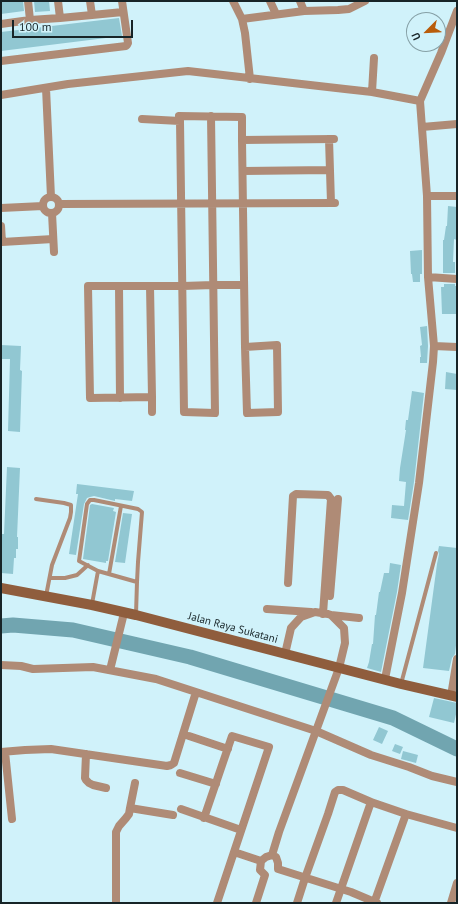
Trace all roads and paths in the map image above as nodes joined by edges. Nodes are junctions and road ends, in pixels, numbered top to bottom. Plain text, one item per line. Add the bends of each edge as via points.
1 (28, 1) edge
2 (58, 1) edge
3 (90, 1) edge
4 (122, 1) edge
5 (233, 1) edge
6 (270, 1) edge
7 (300, 1) edge
8 (341, 1) edge
9 (365, 1) edge
10 (345, 9) junction
11 (304, 11) junction
12 (457, 11) edge
13 (123, 12) junction
14 (276, 14) junction
15 (92, 15) junction
16 (60, 18) junction
17 (242, 19) junction
18 (30, 20) junction
19 (1, 24) edge
20 (374, 58) dead end
21 (1, 61) edge
22 (250, 78) junction
23 (46, 88) junction
24 (372, 92) junction
25 (1, 95) edge
26 (420, 101) junction
27 (211, 116) junction
28 (142, 119) dead end
29 (180, 121) junction
30 (457, 124) edge
31 (422, 127) junction
32 (242, 140) junction
33 (330, 170) junction
34 (243, 172) junction
35 (427, 196) junction
36 (457, 196) edge
37 (51, 197) junction
38 (60, 204) junction
39 (181, 204) junction
40 (212, 204) junction
41 (244, 204) junction
42 (43, 206) junction
43 (1, 208) edge
44 (52, 213) junction
45 (1, 226) edge
46 (53, 239) junction
47 (54, 252) dead end
48 (428, 276) junction
49 (457, 279) edge
50 (213, 285) junction
51 (244, 285) junction
52 (119, 286) junction
53 (150, 286) junction
54 (182, 286) junction
55 (434, 346) junction
56 (245, 347) junction
57 (457, 347) edge
58 (152, 397) junction
59 (120, 398) junction
60 (152, 412) dead end
61 (36, 499) dead end
62 (338, 499) dead end
63 (121, 506) junction
64 (436, 553) dead end
65 (88, 566) junction
66 (98, 571) junction
67 (109, 574) junction
68 (50, 578) junction
69 (137, 582) junction
70 (288, 583) dead end
71 (1, 588) edge
72 (46, 597) junction
73 (92, 605) junction
74 (267, 609) dead end
75 (124, 613) junction
76 (325, 614) junction
77 (136, 615) junction
78 (359, 618) dead end
79 (285, 654) junction
80 (457, 659) edge
81 (1, 665) edge
82 (339, 668) junction
83 (110, 670) junction
84 (385, 679) junction
85 (402, 684) junction
86 (196, 692) junction
87 (454, 697) edge
88 (316, 731) junction
89 (190, 736) dead end
90 (228, 749) junction
91 (3, 752) edge
92 (86, 754) junction
93 (180, 772) dead end
94 (457, 782) edge
95 (135, 783) dead end
96 (216, 784) junction
97 (106, 788) dead end
98 (371, 802) junction
99 (130, 808) junction
100 (181, 810) dead end
101 (406, 814) junction
102 (173, 815) dead end
103 (204, 818) junction
104 (12, 819) dead end
105 (457, 828) edge
106 (241, 830) junction
107 (234, 852) junction
108 (272, 855) junction
109 (260, 861) junction
110 (278, 869) junction
111 (265, 875) junction
112 (305, 878) junction
113 (457, 883) edge
114 (340, 889) junction
115 (116, 903) edge
116 (216, 903) edge
117 (256, 903) edge
118 (297, 903) edge
119 (336, 903) edge
120 (375, 903) edge
121 (451, 903) edge

1 - 18 street
2 - 16 street
3 - 15 street
4 - 13 street
5 - 17 street
6 - 14 street
7 - 11 street
8 - 10 street
9 - 10 street
10 - 11 street
11 - 14 street
12 - 26 street
13 - 15 street
13 - 21 street via 128,43 126,46
14 - 17 street
15 - 16 street
16 - 18 street
17 - 22 street
18 - 19 street
20 - 24 street
22 - 23 street via 188,71
22 - 24 street
23 - 25 street
23 - 37 street
24 - 26 street
26 - 31 street
27 - 29 street via 179,116
27 - 32 street via 242,117
27 - 40 street
28 - 29 street
29 - 39 street
30 - 31 street
31 - 35 street
32 - 33 street via 332,139
32 - 34 street
33 - 34 street
33 - 41 street via 333,203
34 - 41 street
35 - 36 street
35 - 48 street
37 - 38 street via 56,198
37 - 42 street via 46,198
38 - 39 street
38 - 44 street via 57,212
39 - 40 street
39 - 54 street
40 - 41 street
40 - 50 street
41 - 51 street
42 - 43 street
42 - 44 street via 47,212
44 - 46 street
45 - 46 street via 2,242
46 - 47 street
48 - 49 street
48 - 55 street
50 - 51 street
50 - 54 street
50 - 54 street via 215,413 184,412
51 - 56 street
52 - 53 street
52 - 59 street
52 - 59 street via 88,286 90,398
53 - 54 street
53 - 58 street
55 - 57 street
55 - 84 street via 419,483 402,593
56 - 56 street via 247,413 278,412 277,345
58 - 59 street
58 - 60 street
61 - 68 lane via 71,506 70,518 52,565
62 - 76 street
63 - 65 lane via 92,499 88,503 79,559
63 - 67 lane
63 - 69 lane via 142,512
64 - 85 lane
65 - 66 lane
65 - 68 lane via 77,575
66 - 67 lane
66 - 73 lane
67 - 69 lane
68 - 72 lane
69 - 77 lane
70 - 76 street via 293,496 328,495 331,498
71 - 72 main road, Jalan Raya Sukatani
72 - 73 main road, Jalan Raya Sukatani
73 - 75 main road, Jalan Raya Sukatani
74 - 76 street
75 - 77 main road, Jalan Raya Sukatani
75 - 83 street
76 - 78 street
76 - 79 street via 301,617 291,628
76 - 82 street via 344,628 345,643
77 - 79 main road, Jalan Raya Sukatani
79 - 82 main road, Jalan Raya Sukatani
80 - 87 street
81 - 83 street via 34,669 93,667
82 - 84 main road, Jalan Raya Sukatani
82 - 88 street
83 - 86 street via 156,679
84 - 85 main road, Jalan Raya Sukatani
85 - 87 main road, Jalan Raya Sukatani
86 - 88 street
86 - 92 street via 174,763 171,765
88 - 94 street via 371,755
88 - 108 street
89 - 90 street
90 - 96 street
90 - 106 street via 232,736 269,747
91 - 92 street via 51,749
91 - 104 street
92 - 97 street via 86,780 89,784
93 - 96 street
95 - 99 street
96 - 103 street
98 - 101 street
98 - 112 street via 343,790 335,792
98 - 114 street
99 - 102 street
99 - 115 street via 129,814 116,832
100 - 103 street
101 - 105 street
101 - 120 street
103 - 106 street
106 - 107 street
107 - 109 street
107 - 116 street
108 - 109 street
108 - 110 street via 276,857
109 - 111 street via 260,870
110 - 111 street via 270,875
110 - 112 street
111 - 117 street
112 - 114 street
112 - 118 street
113 - 121 street
114 - 119 street
114 - 120 street

